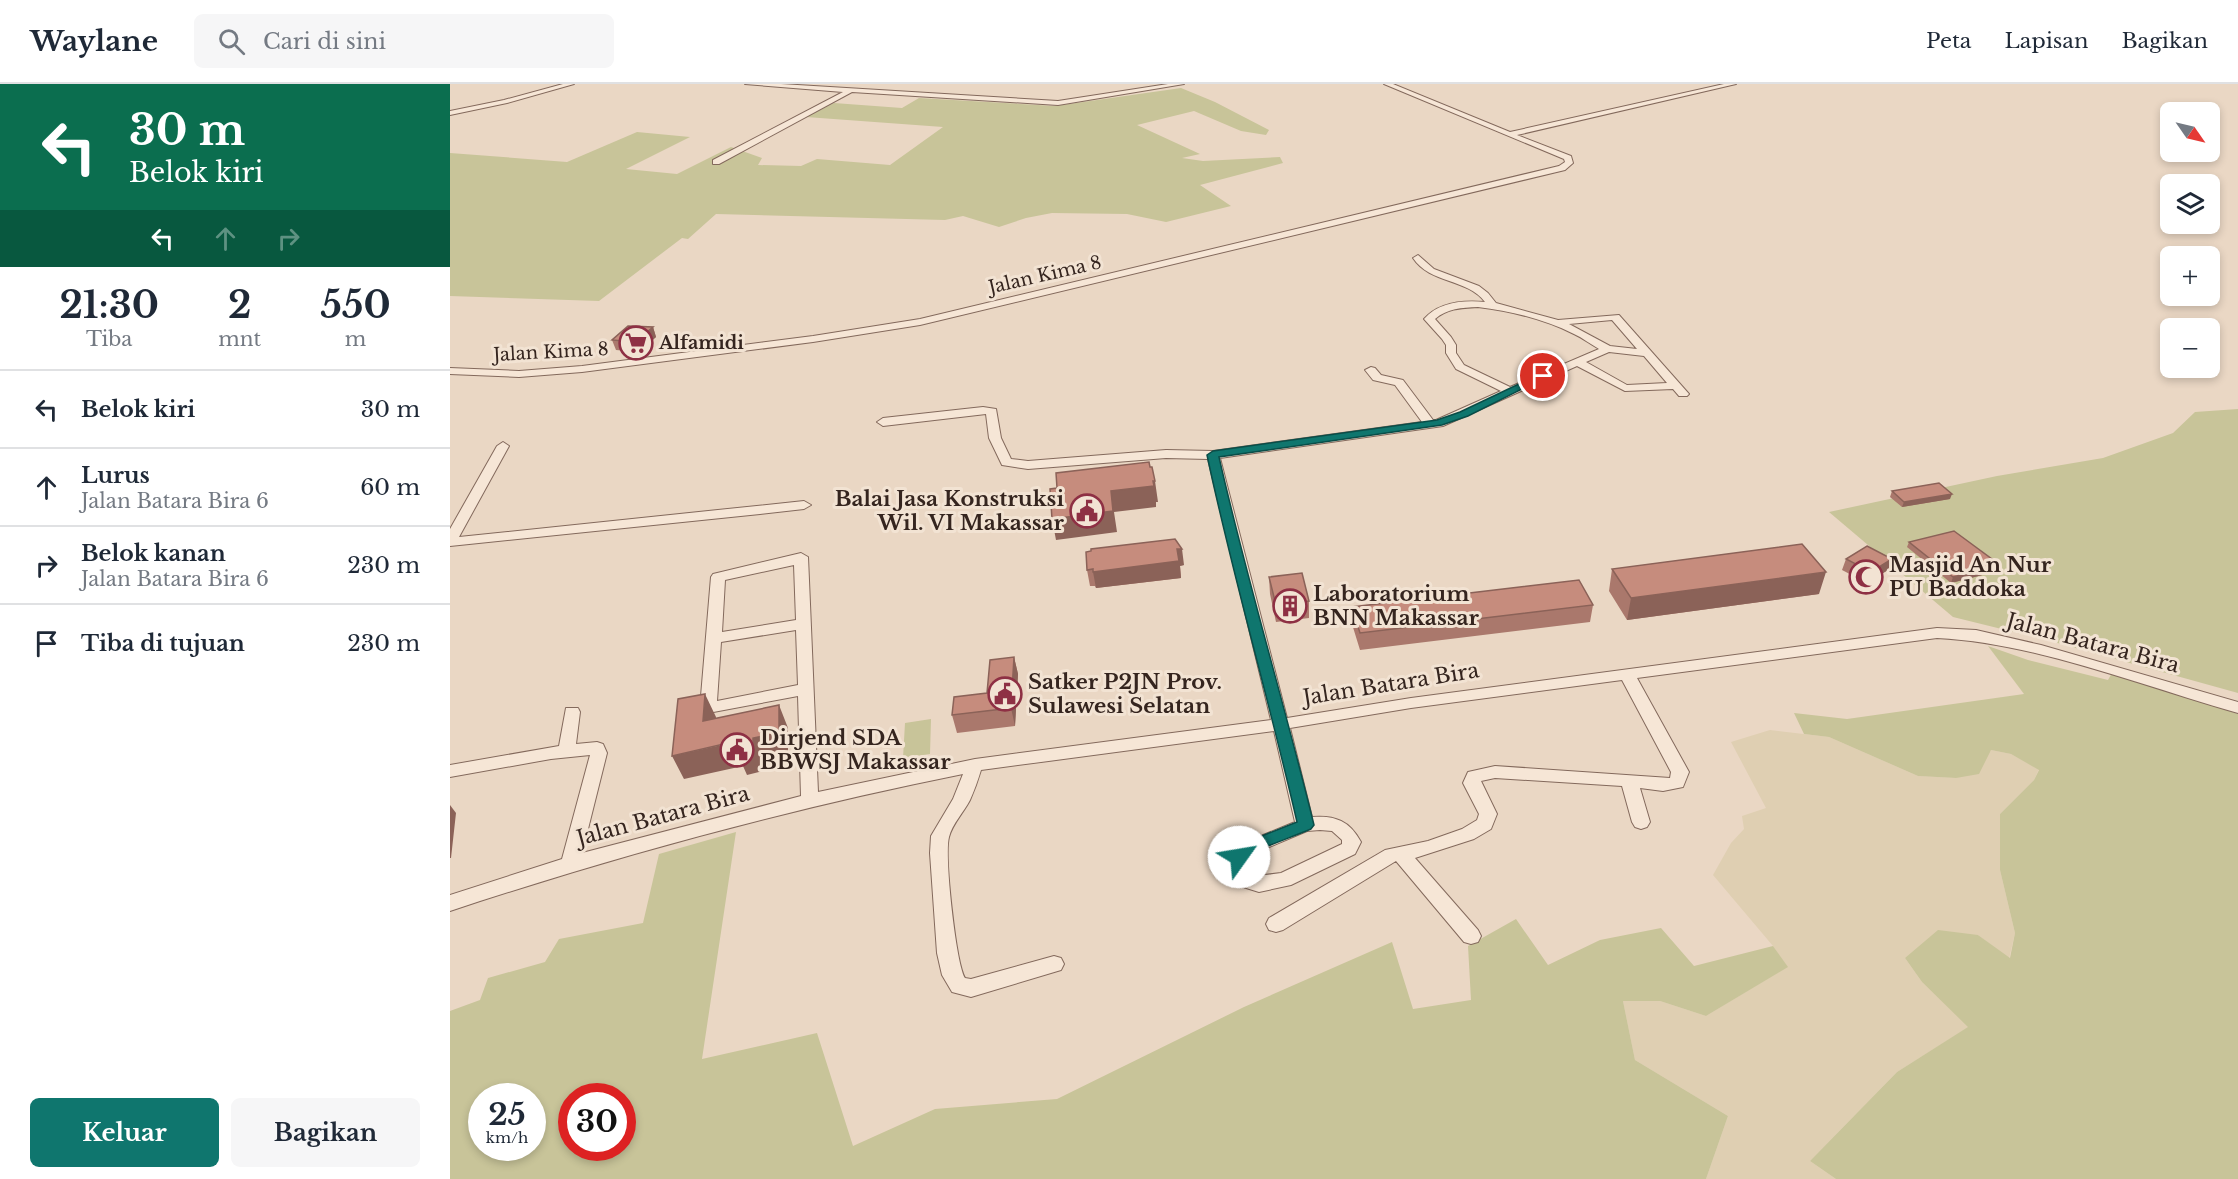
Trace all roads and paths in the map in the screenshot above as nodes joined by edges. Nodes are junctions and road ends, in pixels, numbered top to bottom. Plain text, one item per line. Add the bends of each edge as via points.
1 (561, 84) edge
2 (571, 84) edge
3 (748, 84) edge
4 (1181, 84) edge
5 (1387, 84) edge
6 (1733, 84) edge
7 (850, 92) junction
8 (450, 112) edge
9 (1510, 134) junction
10 (716, 162) dead end
11 (1418, 258) dead end
12 (1436, 273) junction
13 (1421, 278) dead end
14 (1492, 305) junction
15 (1557, 323) junction
16 (1607, 349) junction
17 (1647, 353) junction
18 (1577, 362) junction
19 (1371, 370) dead end
20 (450, 371) edge
21 (1509, 391) junction
22 (883, 422) dead end
23 (1430, 424) junction
24 (503, 446) dead end
25 (1213, 455) junction
26 (804, 505) dead end
27 (450, 542) edge
28 (803, 624) junction
29 (714, 638) junction
30 (1627, 674) junction
31 (807, 689) junction
32 (2238, 708) edge
33 (572, 712) dead end
34 (1282, 724) junction
35 (567, 751) junction
36 (975, 765) junction
37 (450, 771) edge
38 (1629, 780) junction
39 (810, 800) junction
40 (1641, 822) dead end
41 (1305, 825) junction
42 (1400, 853) junction
43 (570, 864) junction
44 (450, 903) edge
45 (1276, 924) dead end
46 (1471, 936) dead end
47 (1054, 964) dead end

1 - 8 street
2 - 8 street
3 - 7 street
4 - 7 street via 1058,103
5 - 9 street
6 - 9 street
7 - 10 street
9 - 20 street, Jalan Kima 8 via 1568,158 1569,163 1562,168 920,322 582,369 519,374
11 - 12 street via 1419,263
12 - 13 street
12 - 14 street via 1471,284
14 - 15 street
14 - 21 street via 1452,307 1429,319 1446,337 1460,366
15 - 16 street
15 - 17 street via 1615,317
16 - 17 street
16 - 18 street
17 - 18 street via 1679,390 1625,388
18 - 21 street
19 - 23 street via 1377,378 1399,382
21 - 23 street via 1464,414
22 - 25 street via 992,411 999,450 1006,462 1028,465 1166,454
23 - 25 street
24 - 27 street
25 - 34 street via 1266,674
26 - 27 street via 690,520
28 - 29 street
28 - 29 street via 801,558 718,577
28 - 31 street
29 - 31 street via 708,708
30 - 32 street, Jalan Batara Bira via 1953,632 2041,650
30 - 34 street, Jalan Batara Bira
30 - 38 street via 1680,776 1673,785
31 - 39 street
33 - 35 street
34 - 36 street, Jalan Batara Bira
34 - 41 street
35 - 37 street
35 - 43 street via 595,747 599,753
36 - 39 street, Jalan Batara Bira
36 - 47 street via 940,836 951,975 959,986 971,988
38 - 40 street
38 - 42 street via 1495,772 1474,776 1472,783 1488,814 1487,822 1468,834 1429,848
39 - 43 street, Jalan Batara Bira
41 - 41 street via 1240,852 1250,882 1260,886 1284,880 1352,846 1350,837 1335,824
42 - 45 street
42 - 46 street
43 - 44 street, Jalan Batara Bira

